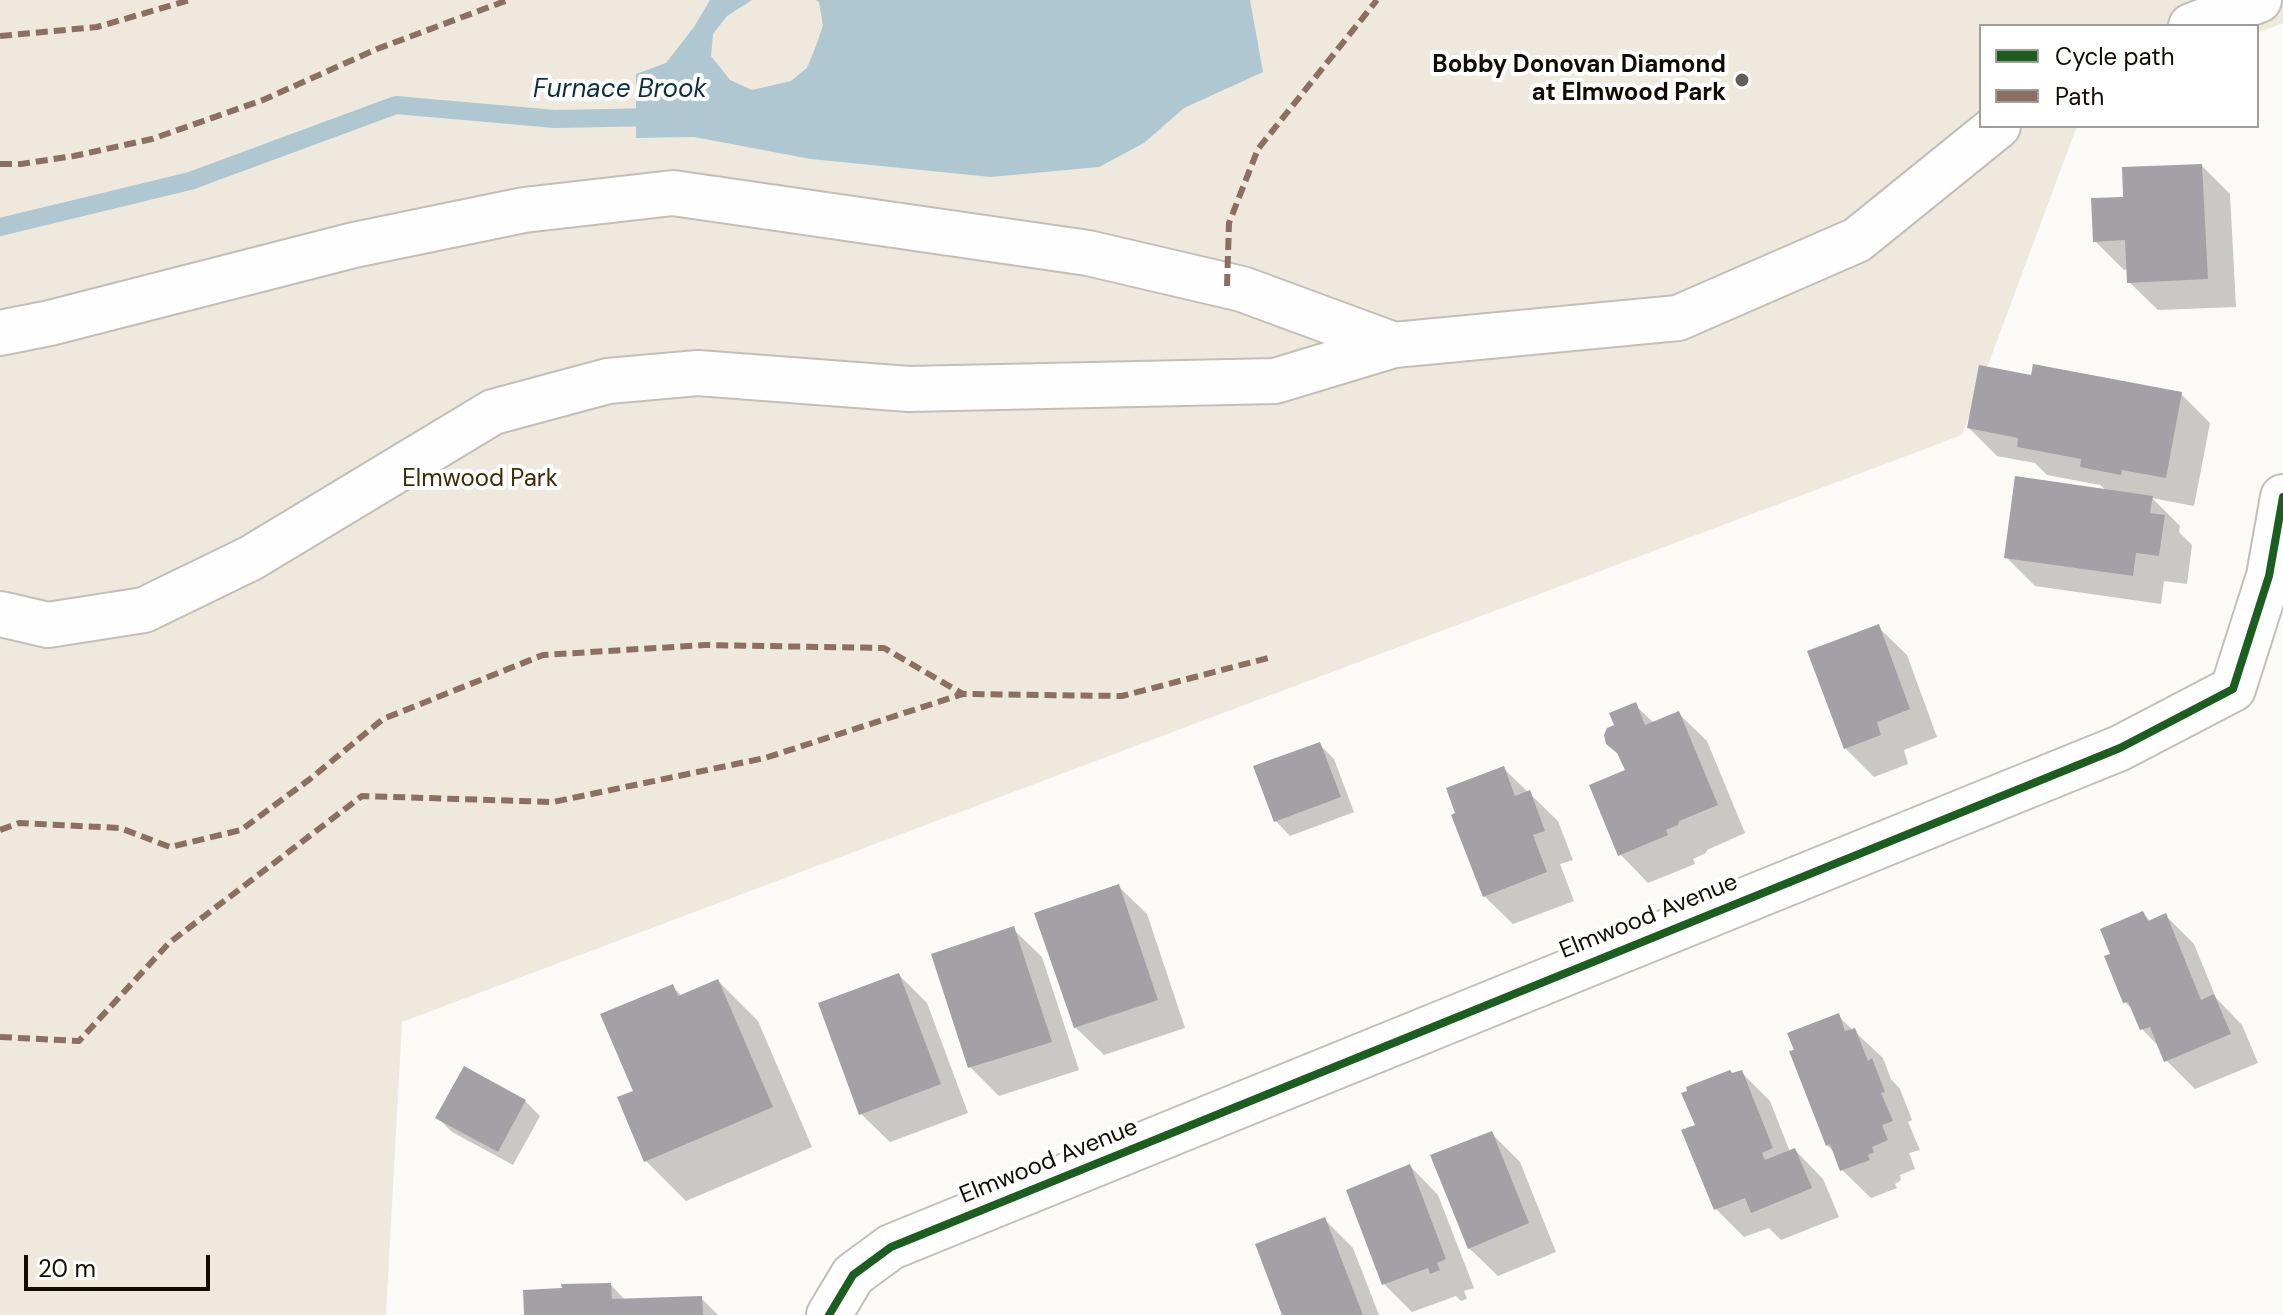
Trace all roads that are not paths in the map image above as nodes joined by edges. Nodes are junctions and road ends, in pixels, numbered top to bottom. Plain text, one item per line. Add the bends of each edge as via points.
1 (2259, 0) edge
2 (2196, 24) edge
3 (1996, 128) edge
4 (0, 333) edge
5 (1394, 345) junction
6 (2283, 497) edge
7 (0, 614) edge
8 (829, 1315) edge

1 - 2 street
3 - 5 street via 1857,240 1678,318
4 - 5 street via 354,245 524,210 673,193 1088,253 1242,289
5 - 7 street via 1275,381 909,389 698,373 608,381 493,412 251,558 144,610 48,625
6 - 8 street, Elmwood Avenue via 2269,576 2233,689 2120,748 891,1247 853,1275

